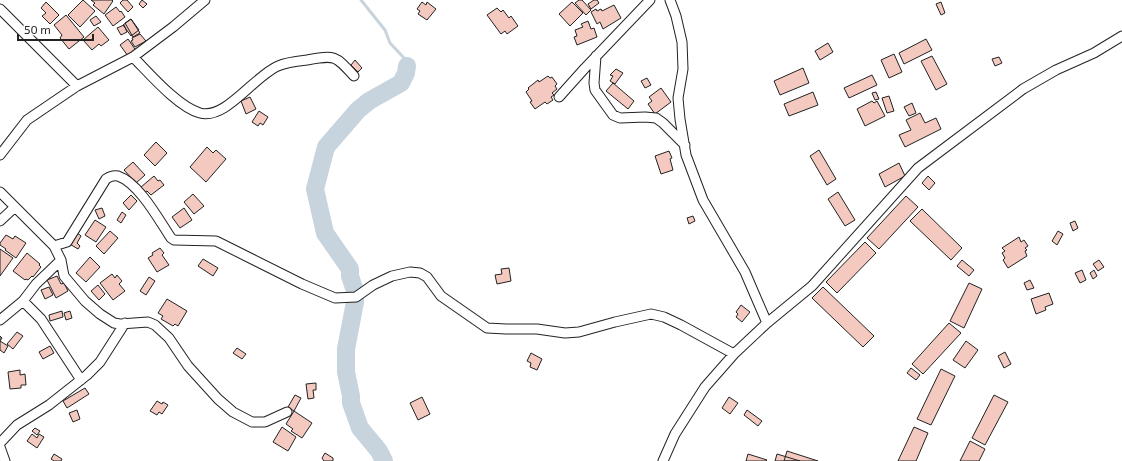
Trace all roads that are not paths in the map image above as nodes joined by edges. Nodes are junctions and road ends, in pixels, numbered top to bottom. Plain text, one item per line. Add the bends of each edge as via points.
1 (206, 0) edge
2 (650, 0) edge
3 (670, 0) edge
4 (0, 9) edge
5 (1122, 36) edge
6 (596, 56) junction
7 (133, 57) junction
8 (354, 76) dead end
9 (77, 86) junction
10 (559, 97) dead end
11 (685, 145) junction
12 (0, 155) edge
13 (0, 192) edge
14 (15, 207) junction
15 (0, 221) edge
16 (54, 246) junction
17 (60, 260) junction
18 (23, 301) junction
19 (0, 320) edge
20 (125, 323) junction
21 (767, 323) junction
22 (734, 354) junction
23 (82, 380) junction
24 (287, 412) dead end
25 (0, 443) edge
26 (0, 447) edge
27 (5, 461) edge
28 (663, 461) edge

1 - 7 street
2 - 6 street
3 - 11 street via 682,42 678,98
4 - 9 street
5 - 21 street via 1023,89 918,168 812,286
6 - 10 street
6 - 11 street via 595,90 613,115 620,118 656,118
7 - 8 street via 178,100 191,110 208,115 219,112 262,75 292,62 333,56
7 - 9 street
9 - 12 street via 27,120
11 - 21 street via 686,155 703,200 745,272
13 - 14 street
14 - 15 street
14 - 16 street
16 - 17 street
16 - 22 street via 67,242 106,179 118,176 131,184 144,198 174,240 216,241 335,298 356,297 392,276 410,272 420,273 427,277 441,296 486,328 579,332 651,314 681,325
17 - 18 street
17 - 20 street via 64,276 85,301 114,323
18 - 19 street
18 - 23 street via 41,319
20 - 23 street via 100,362
20 - 24 street via 148,322 155,325 169,338 188,366 233,412 252,422 266,422
21 - 22 street
22 - 28 street via 705,387 675,434
23 - 25 street via 49,405 17,424
26 - 27 street

